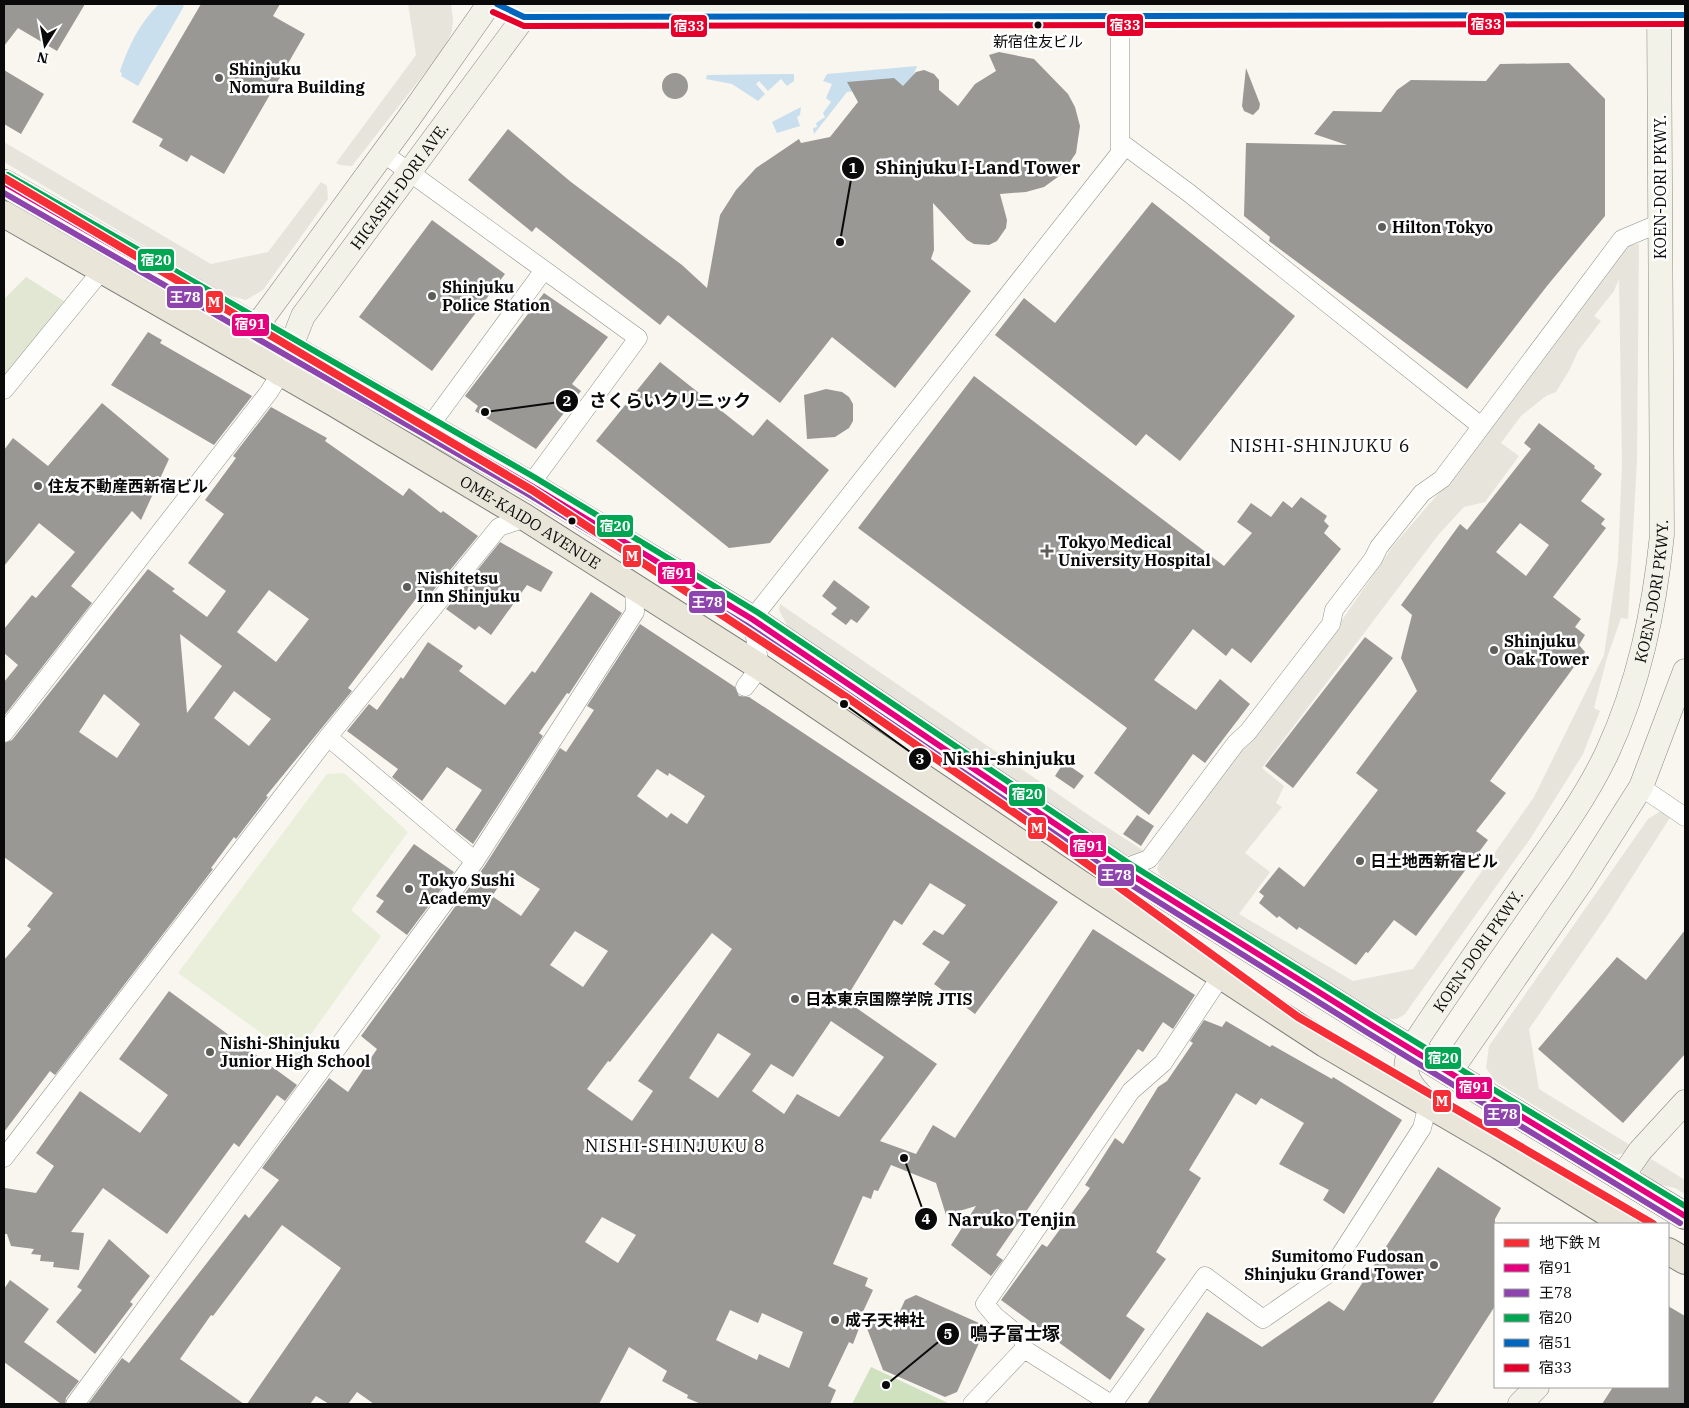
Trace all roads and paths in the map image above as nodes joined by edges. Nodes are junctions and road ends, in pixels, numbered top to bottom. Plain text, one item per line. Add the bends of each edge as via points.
1 (489, 4) edge
2 (497, 4) edge
3 (525, 10) edge
4 (886, 10) edge
5 (917, 10) edge
6 (1268, 10) edge
7 (1298, 10) edge
8 (1659, 10) edge
9 (1685, 15) edge
10 (1120, 16) junction
11 (1120, 142) junction
12 (383, 153) junction
13 (408, 172) junction
14 (4, 184) edge
15 (4, 214) edge
16 (1660, 223) junction
17 (102, 270) junction
18 (544, 270) junction
19 (256, 327) junction
20 (205, 329) junction
21 (290, 348) junction
22 (239, 350) junction
23 (275, 383) junction
24 (4, 390) edge
25 (1481, 426) junction
26 (429, 427) junction
27 (530, 485) junction
28 (526, 518) junction
29 (634, 587) junction
30 (752, 619) junction
31 (1685, 671) edge
32 (752, 677) junction
33 (4, 733) edge
34 (328, 737) junction
35 (1641, 787) junction
36 (1685, 816) edge
37 (475, 861) junction
38 (1122, 869) junction
39 (1221, 976) junction
40 (1411, 1050) junction
41 (1450, 1072) junction
42 (1685, 1102) edge
43 (1428, 1104) junction
44 (4, 1158) edge
45 (1622, 1177) junction
46 (1685, 1216) edge
47 (1623, 1223) edge
48 (1669, 1252) edge
49 (1685, 1261) edge
50 (1024, 1349) junction
51 (1535, 1388) edge
52 (75, 1404) edge
53 (972, 1404) edge
54 (1112, 1404) edge
55 (1520, 1404) edge

1 - 12 main road, HIGASHI-DORI AVE.
2 - 3 main road
3 - 4 main road
3 - 13 main road, HIGASHI-DORI AVE.
4 - 5 main road
5 - 10 main road
6 - 7 main road
6 - 10 main road
7 - 8 main road
8 - 9 main road
8 - 16 main road, KOEN-DORI PKWY.
10 - 11 street
11 - 25 street via 1189,193
11 - 30 street via 1120,153
12 - 13 street
12 - 19 main road, HIGASHI-DORI AVE.
13 - 18 street
13 - 21 main road, HIGASHI-DORI AVE. via 303,316
14 - 19 main road, OME-KAIDO AVENUE
15 - 17 main road, OME-KAIDO AVENUE
16 - 25 street via 1622,240
16 - 40 main road, KOEN-DORI PKWY. via 1662,534 1648,633 1629,699 1606,754 1570,818
17 - 20 main road, OME-KAIDO AVENUE
17 - 24 street
18 - 26 street
18 - 27 street via 638,338
19 - 21 main road, OME-KAIDO AVENUE
19 - 22 main road, HIGASHI-DORI AVE.
20 - 22 main road, OME-KAIDO AVENUE
20 - 23 street via 262,369
21 - 23 main road, HIGASHI-DORI AVE.
21 - 26 main road, OME-KAIDO AVENUE
22 - 23 main road, OME-KAIDO AVENUE
23 - 28 main road, OME-KAIDO AVENUE via 342,408
23 - 33 street
25 - 38 street via 1442,480 1422,493 1379,547 1334,610 1331,624 1149,859
26 - 27 main road, OME-KAIDO AVENUE
27 - 30 main road, OME-KAIDO AVENUE
28 - 29 main road, OME-KAIDO AVENUE
28 - 34 street via 499,527
29 - 32 main road, OME-KAIDO AVENUE
29 - 37 street via 635,612
30 - 32 street
30 - 38 main road, OME-KAIDO AVENUE
31 - 35 main road
32 - 39 main road, OME-KAIDO AVENUE via 1004,833
34 - 37 street
34 - 44 street
35 - 36 street
35 - 41 main road via 1582,882
37 - 52 street
38 - 40 main road, OME-KAIDO AVENUE
39 - 43 main road, OME-KAIDO AVENUE via 1325,1044
39 - 50 street via 1163,1063 1131,1090 985,1304 1023,1339
40 - 41 main road, OME-KAIDO AVENUE
40 - 43 main road, KOEN-DORI PKWY. via 1405,1061 1406,1074
41 - 43 main road
41 - 45 main road, OME-KAIDO AVENUE
42 - 45 main road via 1640,1151
43 - 47 main road, OME-KAIDO AVENUE
43 - 54 street via 1422,1128 1328,1274 1263,1319 1204,1276
45 - 46 main road, OME-KAIDO AVENUE
48 - 49 main road
50 - 53 street
50 - 54 street
51 - 55 main road

